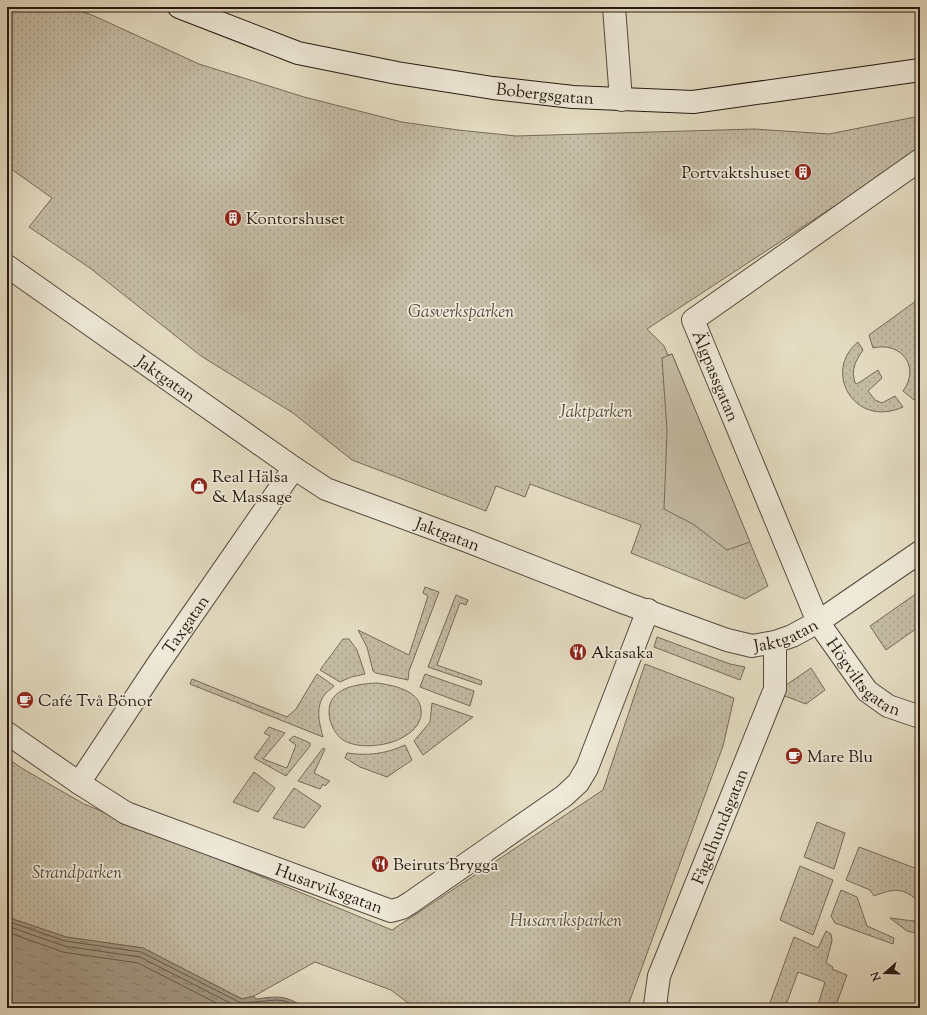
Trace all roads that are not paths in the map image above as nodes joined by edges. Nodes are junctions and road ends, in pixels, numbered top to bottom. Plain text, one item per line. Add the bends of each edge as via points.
1 (179, 7) edge
2 (614, 7) edge
3 (920, 70) edge
4 (621, 100) junction
5 (920, 160) edge
6 (7, 266) edge
7 (294, 468) junction
8 (920, 552) edge
9 (648, 610) junction
10 (818, 622) junction
11 (775, 642) junction
12 (920, 717) edge
13 (7, 732) edge
14 (79, 783) junction
15 (658, 1008) edge

1 - 4 street, Bobergsgatan via 298,53 397,73 493,88
2 - 4 street
3 - 4 street, Bobergsgatan via 693,102
5 - 10 street, Älgpassgatan via 693,320
6 - 7 street, Jaktgatan
7 - 9 street, Jaktgatan via 326,488
7 - 14 street, Taxgatan
8 - 10 street, Jaktgatan
9 - 11 street, Jaktgatan via 727,640 752,646
9 - 14 street, Husarviksgatan via 587,768 578,783 564,796 402,908 391,911 126,813
10 - 11 street, Jaktgatan
10 - 12 street, Högviltsgatan via 867,691 888,706
11 - 15 street, Fågelhundsgatan via 775,689 659,976 655,1005
13 - 14 street, Husarviksgatan

